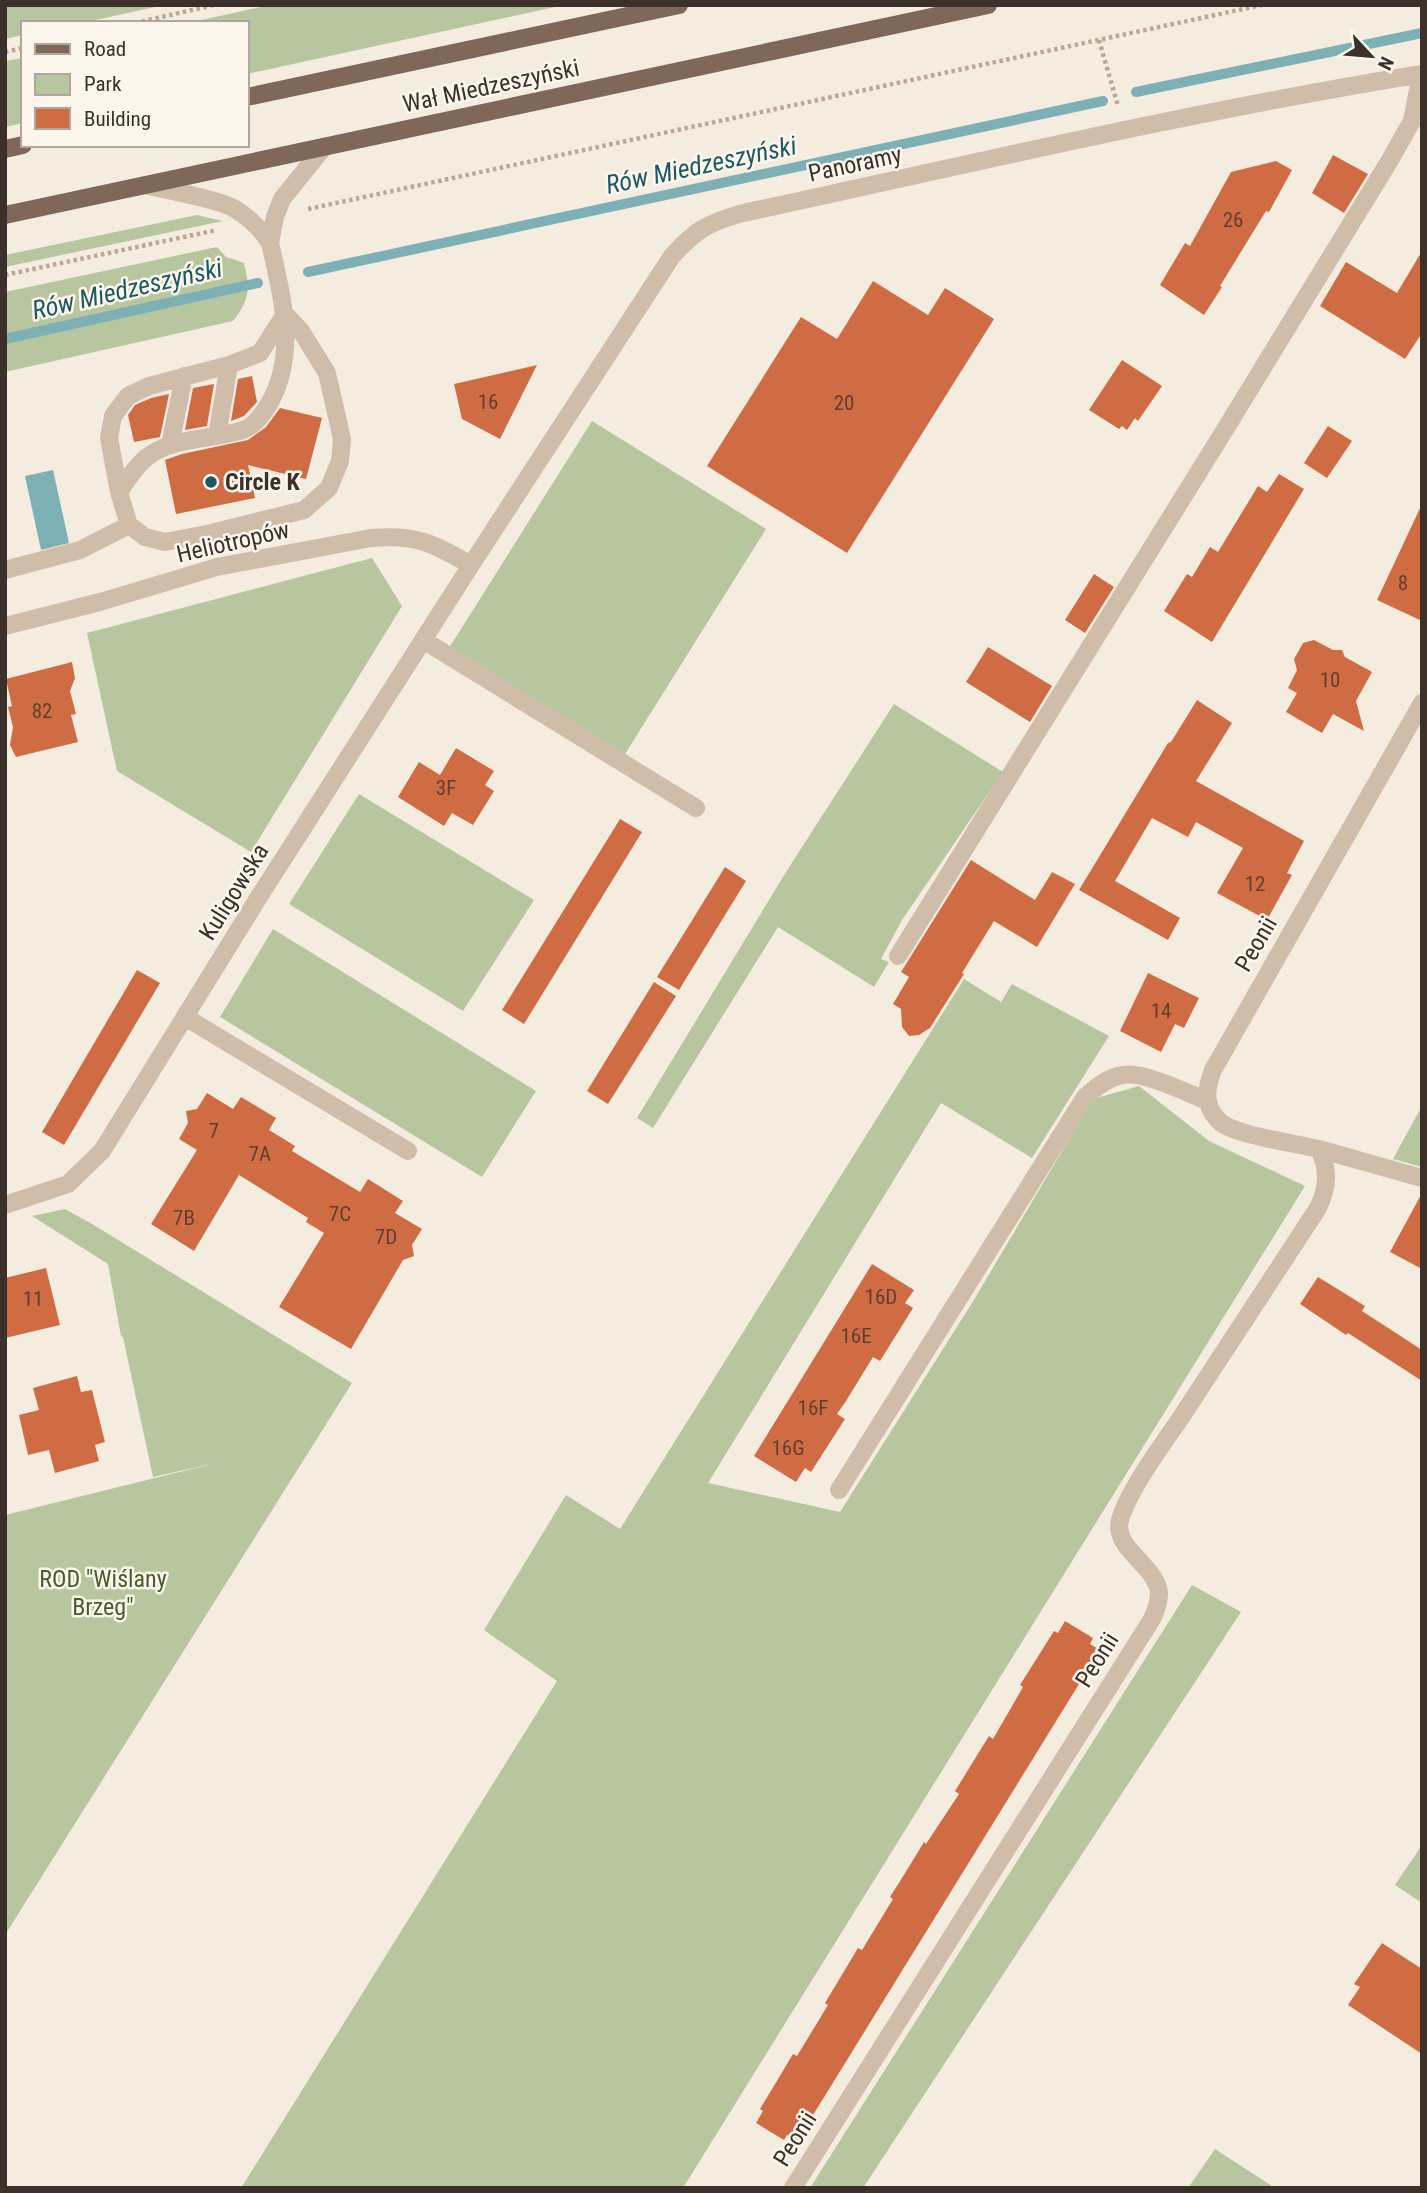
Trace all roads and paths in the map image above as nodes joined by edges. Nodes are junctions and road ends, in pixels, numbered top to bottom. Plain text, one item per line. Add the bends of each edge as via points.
1 (214, 5) edge
2 (679, 5) edge
3 (988, 5) edge
4 (1262, 5) edge
5 (144, 21) edge
6 (1099, 40) junction
7 (1422, 74) edge
8 (248, 97) edge
9 (1125, 130) junction
10 (324, 147) junction
11 (145, 186) junction
12 (5, 215) edge
13 (275, 217) junction
14 (252, 222) junction
15 (270, 243) junction
16 (5, 275) edge
17 (285, 314) junction
18 (229, 365) junction
19 (184, 376) junction
20 (217, 436) junction
21 (170, 445) junction
22 (119, 492) junction
23 (129, 525) junction
24 (471, 565) junction
25 (5, 570) edge
26 (5, 626) edge
27 (423, 640) junction
28 (1422, 703) edge
29 (696, 808) dead end
30 (898, 956) dead end
31 (185, 1017) junction
32 (1207, 1101) junction
33 (1319, 1149) junction
34 (408, 1150) dead end
35 (1422, 1178) edge
36 (5, 1205) edge
37 (839, 1490) dead end
38 (793, 2188) edge

1 - 5 path
2 - 8 main road, Wał Miedzeszyński
3 - 10 main road, Wał Miedzeszyński
4 - 6 path
6 - 9 path
6 - 13 path
7 - 9 street, Panoramy
7 - 30 street via 1412,121 1390,160
9 - 24 street, Panoramy via 710,223 672,256
10 - 11 main road, Wał Miedzeszyński
10 - 13 street via 282,199
11 - 12 main road, Wał Miedzeszyński
11 - 14 street via 233,207
13 - 15 street
14 - 15 street
14 - 16 path
15 - 17 street
17 - 18 street via 260,353
17 - 20 street via 285,362 276,392 263,414 246,429
17 - 23 street via 327,373 342,439 340,461 329,488 304,510 165,542 145,537
18 - 19 street
18 - 20 street
19 - 21 street
19 - 22 street via 128,396 113,416 109,438
20 - 21 street
21 - 22 street via 146,457
22 - 23 street
23 - 25 street via 80,550
24 - 26 street, Heliotropów via 420,540 371,538 217,568
24 - 27 street, Kuligowska
27 - 29 street
27 - 31 street, Kuligowska
28 - 32 street, Peonii via 1213,1070 1206,1087
31 - 34 street
31 - 36 street, Kuligowska via 103,1151 68,1184
32 - 33 street via 1220,1123 1236,1130
32 - 37 street via 1156,1080 1123,1074 1098,1085 1085,1097
33 - 35 street
33 - 38 street, Peonii via 1327,1174 1325,1194 1152,1461 1119,1521 1123,1540 1157,1586 1152,1619

